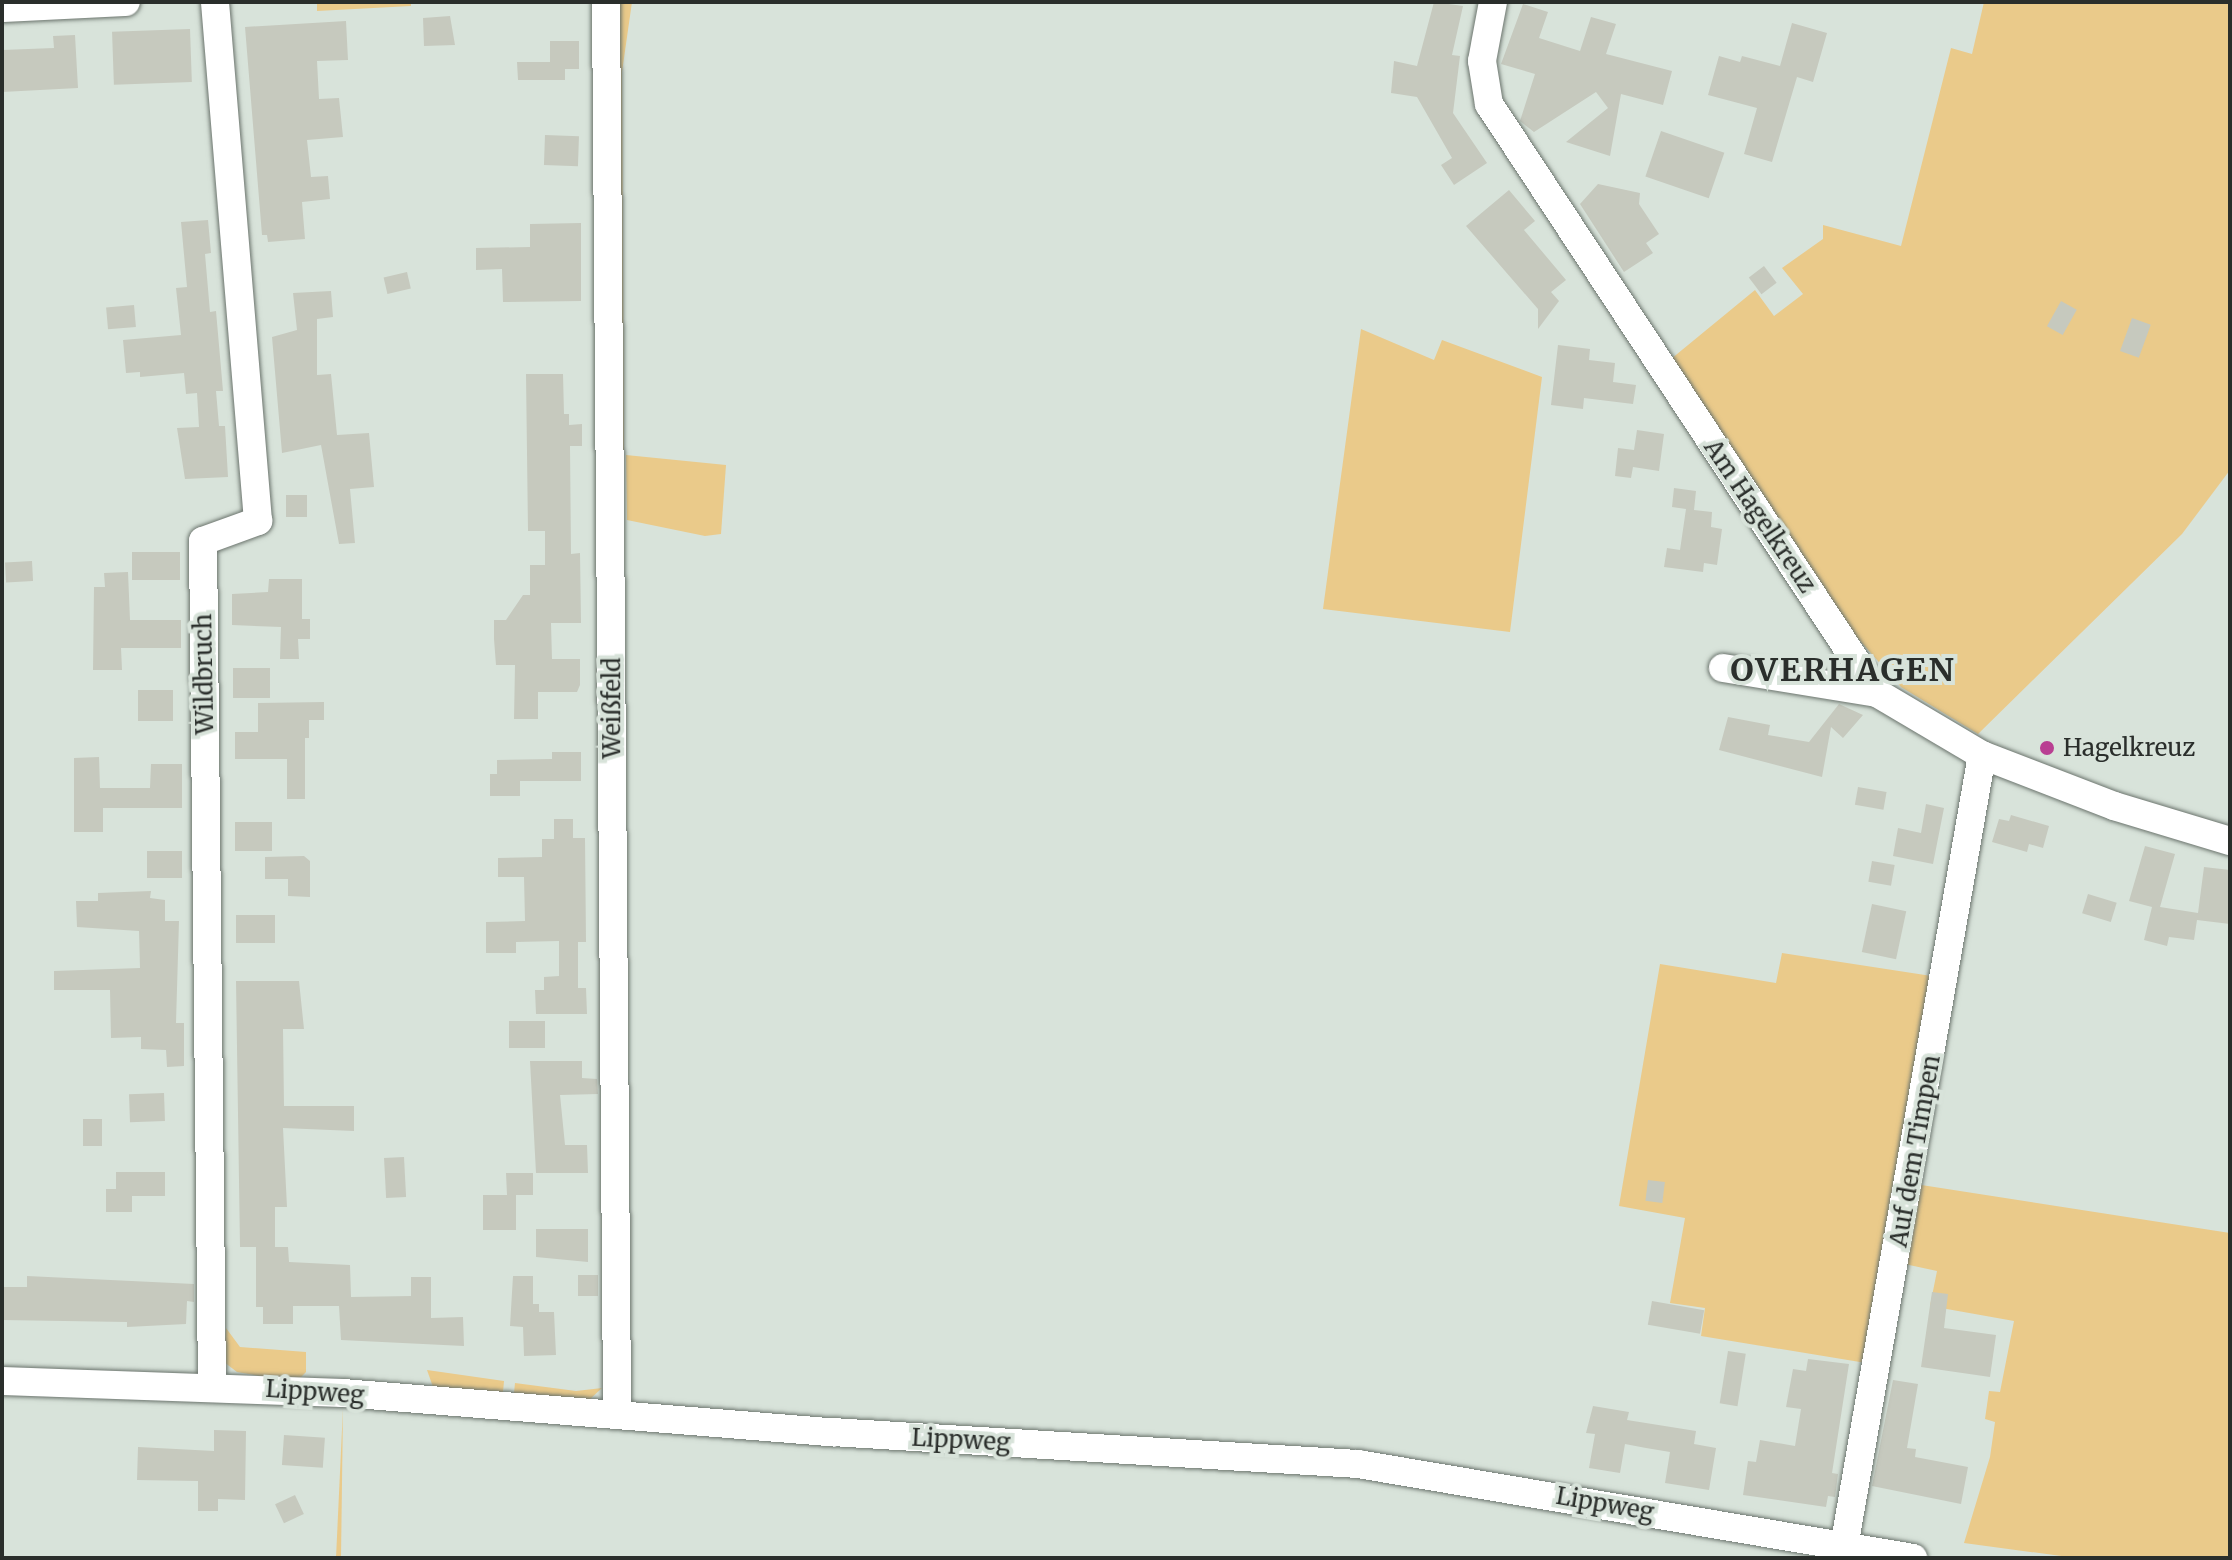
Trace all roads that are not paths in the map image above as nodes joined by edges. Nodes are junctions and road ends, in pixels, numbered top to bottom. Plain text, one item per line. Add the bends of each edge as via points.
1 (126, 2) edge
2 (215, 2) edge
3 (606, 2) edge
4 (1493, 2) edge
5 (2, 8) edge
6 (1723, 668) dead end
7 (1877, 693) junction
8 (1982, 755) junction
9 (2230, 841) edge
10 (2, 1381) edge
11 (212, 1386) junction
12 (617, 1415) junction
13 (1844, 1547) junction
14 (1913, 1558) edge

1 - 5 street
2 - 11 street, Wildbruch via 258,521 203,541
3 - 12 street, Weißfeld
4 - 7 street, Am Hagelkreuz via 1482,61 1489,104
6 - 7 street
7 - 8 street, Am Hagelkreuz
8 - 9 street, Am Hagelkreuz via 2114,806
8 - 13 street, Auf dem Timpen
10 - 11 street, Lippweg
11 - 12 street, Lippweg
12 - 13 street, Lippweg via 1358,1464
13 - 14 street, Lippweg

